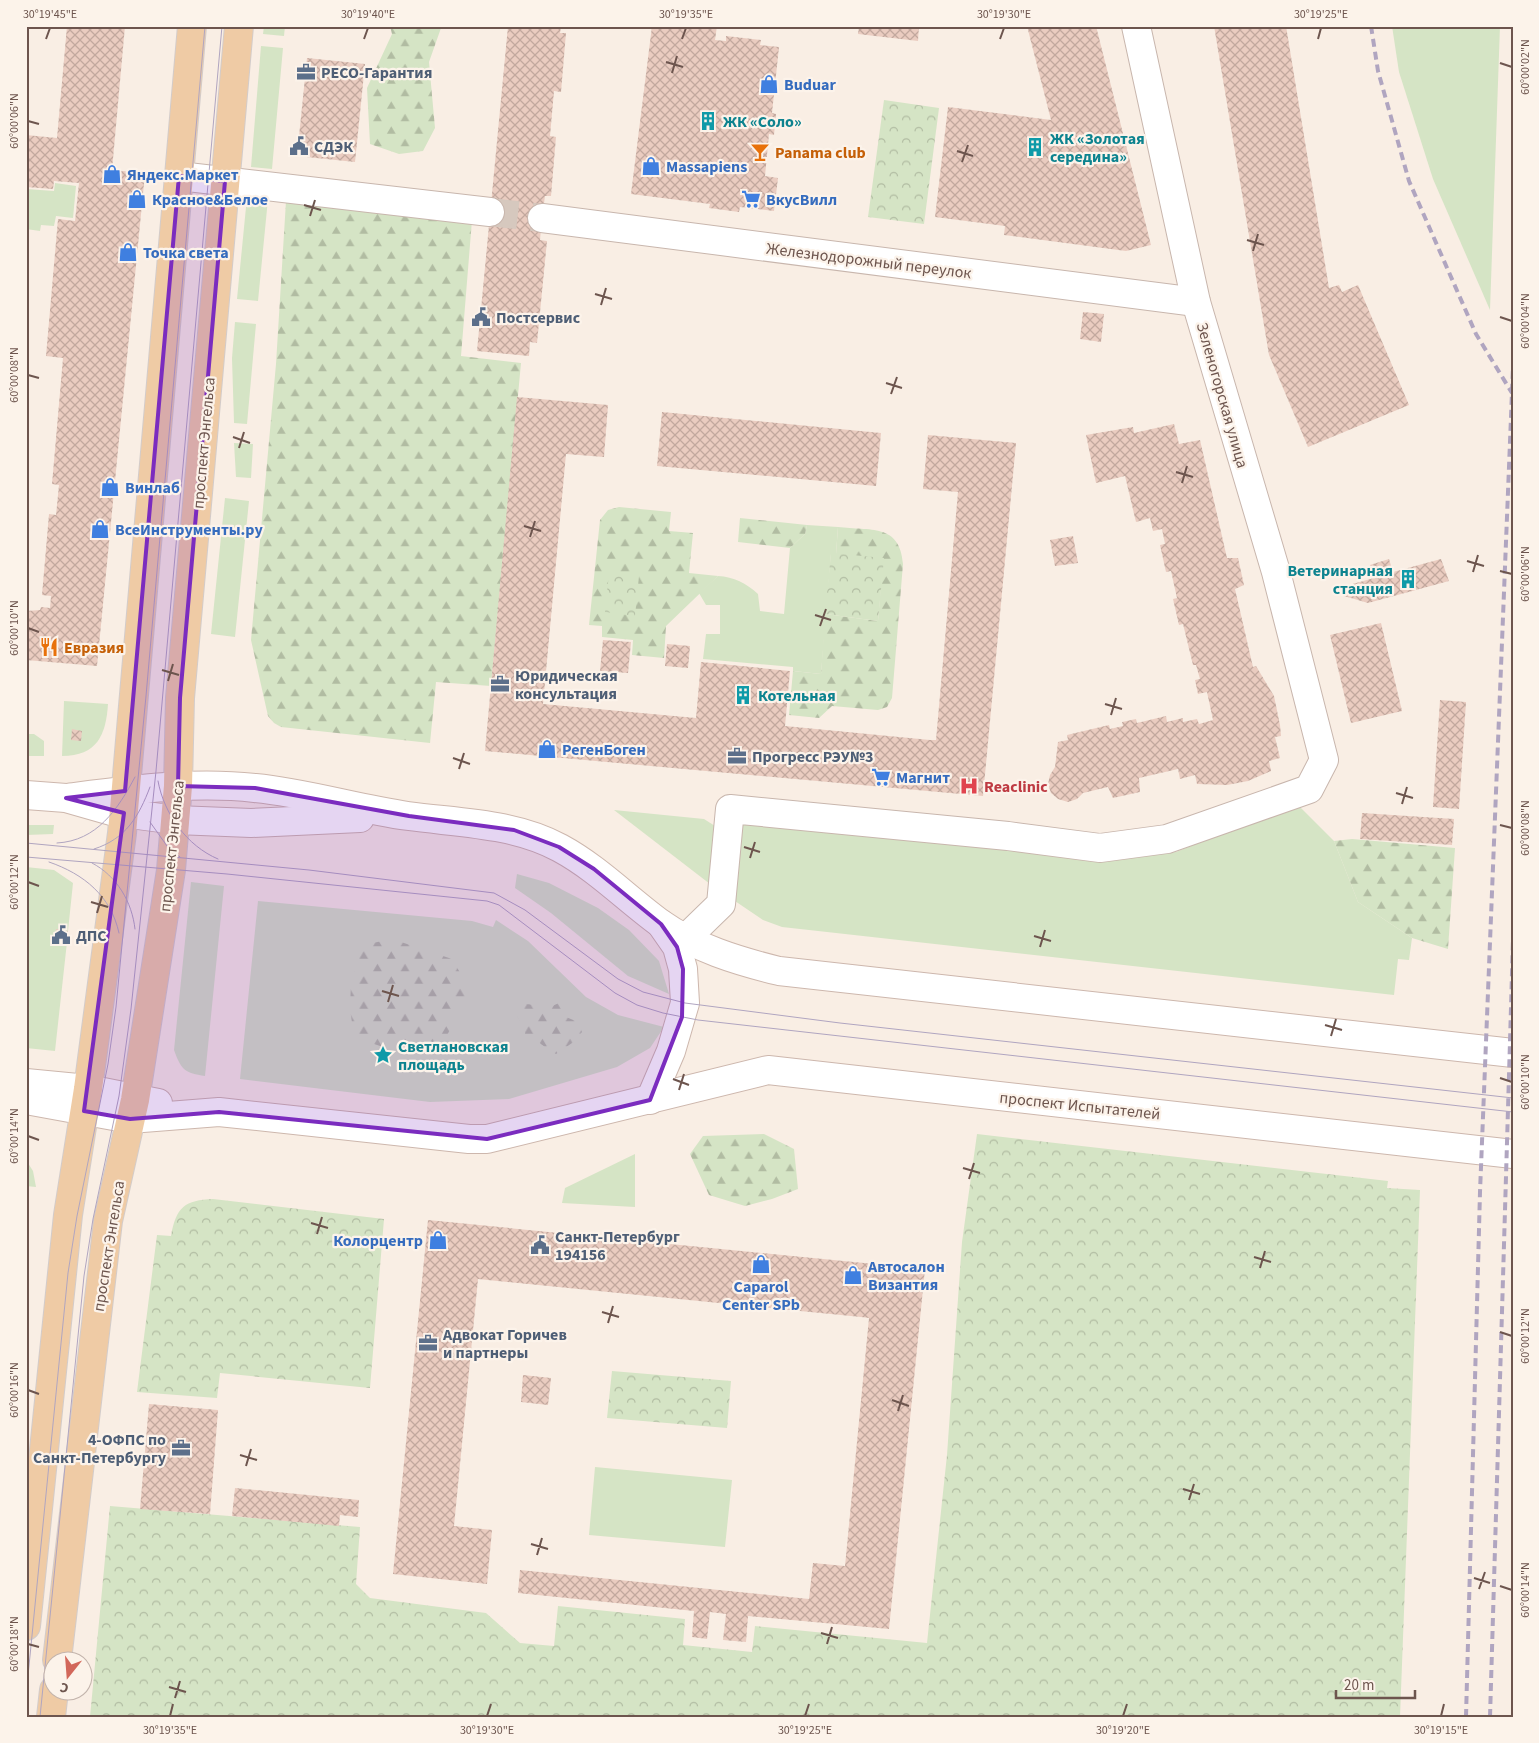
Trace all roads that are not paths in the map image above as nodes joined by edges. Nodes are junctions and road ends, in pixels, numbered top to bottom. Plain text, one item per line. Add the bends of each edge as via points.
1 (192, 26) edge
2 (239, 26) edge
3 (1136, 26) edge
4 (179, 176) junction
5 (225, 181) junction
6 (490, 212) tunnel mouth
7 (542, 218) tunnel mouth
8 (1196, 302) junction
9 (178, 786) junction
10 (26, 795) edge
11 (125, 802) junction
12 (409, 816) junction
13 (176, 820) junction
14 (661, 924) junction
15 (686, 938) junction
16 (1513, 1053) edge
17 (26, 1083) edge
18 (26, 1100) edge
19 (86, 1100) junction
20 (650, 1100) junction
21 (133, 1109) junction
22 (1513, 1154) edge
23 (26, 1626) edge
24 (58, 1650) edge
25 (53, 1700) edge
26 (51, 1717) edge

1 - 4 main road
2 - 5 main road, проспект Энгельса
3 - 8 main road, Зеленогорская улица
4 - 5 main road
4 - 11 main road
5 - 6 main road
5 - 9 main road, проспект Энгельса via 180,698
7 - 8 main road, Железнодорожный переулок
8 - 15 main road, Зеленогорская улица via 1276,572 1324,760 1309,789 1167,839 1100,848 730,809 721,904
9 - 11 main road
9 - 12 main road via 255,788
9 - 13 main road, проспект Энгельса
10 - 11 main road
11 - 13 main road
11 - 19 main road via 113,913
12 - 13 main road via 251,823
12 - 14 main road via 514,830 559,847 594,869
13 - 21 main road, проспект Энгельса
14 - 15 main road
14 - 20 main road via 678,947 685,1003
15 - 16 main road via 700,946 779,971
17 - 19 main road
18 - 19 main road
19 - 21 main road
19 - 23 main road via 68,1215
20 - 21 main road via 487,1139 219,1112
20 - 22 main road, проспект Испытателей via 768,1070
21 - 24 main road, проспект Энгельса via 108,1221
25 - 26 main road

